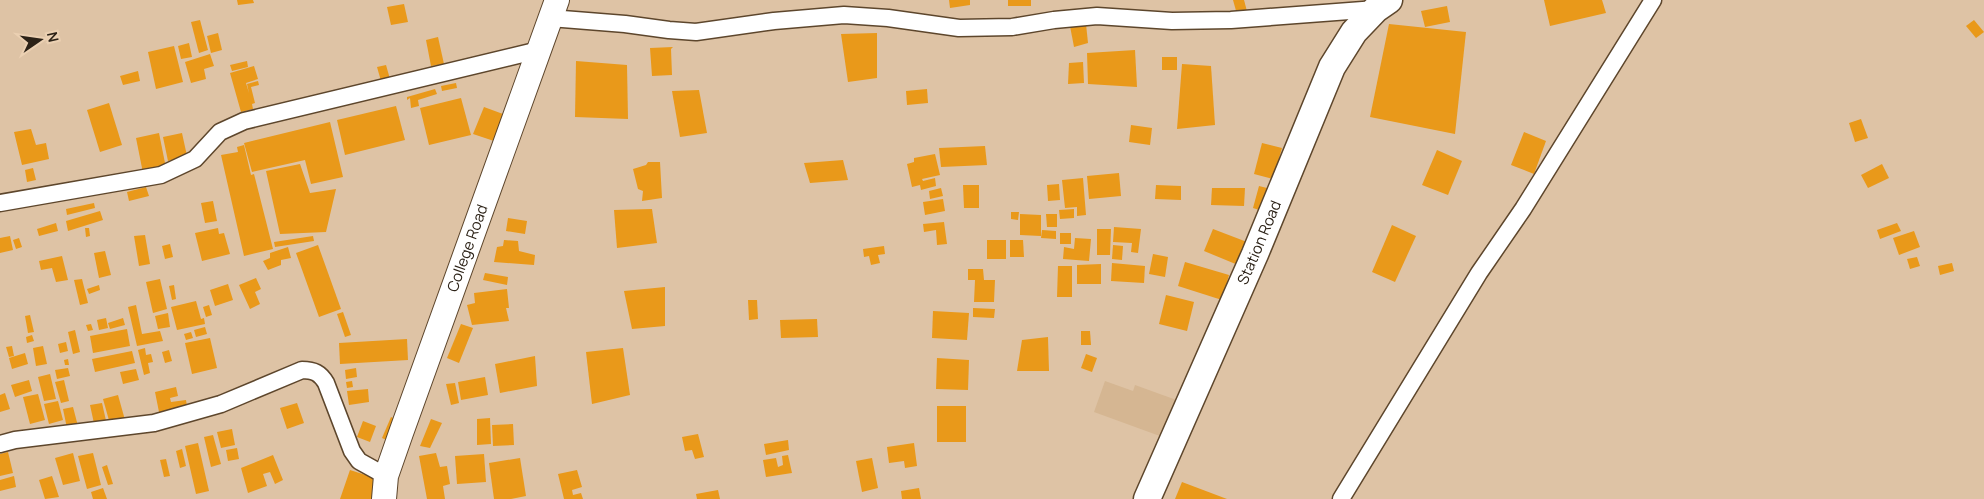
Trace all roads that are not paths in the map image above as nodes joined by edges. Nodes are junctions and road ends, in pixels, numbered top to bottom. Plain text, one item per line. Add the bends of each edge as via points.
1 (1653, 0) edge
2 (1383, 5) edge
3 (553, 9) edge
4 (539, 50) junction
5 (0, 203) edge
6 (0, 444) edge
7 (385, 488) edge
8 (1147, 499) edge
9 (1341, 499) edge

1 - 9 street via 1523,209 1478,273
2 - 3 street via 1230,20 1172,21 1097,16 1012,28 959,28 844,15 696,32 625,24
2 - 8 main road, Station Road via 1354,32 1332,67 1255,254
3 - 4 main road, College Road
4 - 5 street via 244,121 220,132 195,159 161,175
4 - 7 main road, College Road
6 - 7 street via 154,423 221,404 302,370 313,370 326,383 352,451

